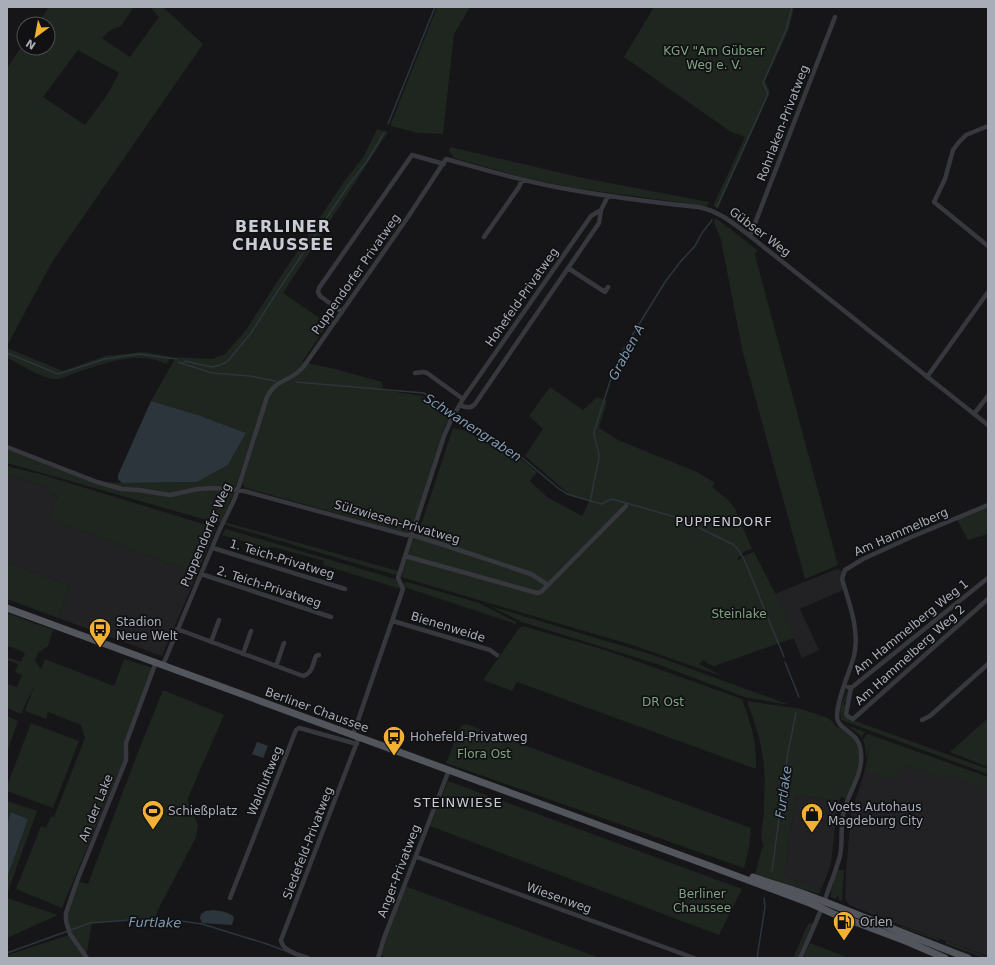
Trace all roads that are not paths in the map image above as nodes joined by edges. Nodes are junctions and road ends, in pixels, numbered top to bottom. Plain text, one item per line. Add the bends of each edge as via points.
1 (835, 17) dead end
2 (988, 126) edge
3 (446, 159) joint
4 (444, 164) junction
5 (522, 180) junction
6 (608, 196) junction
7 (601, 210) junction
8 (750, 236) junction
9 (484, 237) dead end
10 (988, 246) edge
11 (568, 268) junction
12 (608, 287) dead end
13 (988, 292) edge
14 (342, 312) junction
15 (415, 374) dead end
16 (927, 376) junction
17 (271, 389) joint
18 (988, 396) edge
19 (464, 399) junction
20 (459, 407) junction
21 (974, 414) junction
22 (988, 424) edge
23 (7, 447) edge
24 (238, 490) junction
25 (988, 505) edge
26 (626, 506) dead end
27 (412, 535) junction
28 (212, 548) junction
29 (405, 556) junction
30 (201, 574) junction
31 (988, 578) edge
32 (548, 585) junction
33 (345, 589) dead end
34 (988, 599) edge
35 (7, 608) edge
36 (331, 617) dead end
37 (219, 620) dead end
38 (393, 621) junction
39 (177, 629) junction
40 (251, 631) dead end
41 (211, 642) junction
42 (284, 643) dead end
43 (243, 654) junction
44 (319, 655) dead end
45 (497, 655) dead end
46 (160, 663) junction
47 (988, 664) edge
48 (276, 666) junction
49 (845, 686) junction
50 (851, 688) junction
51 (922, 720) dead end
52 (357, 739) junction
53 (449, 770) junction
54 (417, 856) junction
55 (230, 898) dead end
56 (823, 905) junction
57 (87, 958) edge
58 (308, 958) edge
59 (378, 958) edge
60 (694, 958) edge
61 (800, 958) edge
62 (945, 958) edge
63 (968, 958) edge

1 - 8 street, Rohrlaken-Privatweg
2 - 10 street via 966,135 959,142 934,202
3 - 4 street, Puppendorfer Privatweg
3 - 5 street, Gübser Weg
4 - 14 street, Puppendorfer Privatweg
4 - 14 street via 412,155 323,282 318,290 319,295
5 - 6 street, Gübser Weg
5 - 9 street
6 - 7 street, Hohefeld-Privatweg
6 - 8 street, Gübser Weg via 709,209
7 - 11 street, Hohefeld-Privatweg via 599,223
7 - 19 street, Hohefeld-Privatweg via 591,216
8 - 16 street, Gübser Weg
11 - 12 street, Hohefeld-Privatweg via 604,292
11 - 20 street, Hohefeld-Privatweg via 474,405 469,408
13 - 16 street
14 - 17 street, Puppendorfer Privatweg via 298,373
15 - 19 street via 427,373
16 - 21 street, Gübser Weg
17 - 24 street, Puppendorfer Weg
18 - 21 street
19 - 20 street, Hohefeld-Privatweg
20 - 27 street, Hohefeld-Privatweg via 444,436
21 - 22 street, Gübser Weg
23 - 24 street, Sülzwiesen-Privatweg via 97,482 122,489 170,495 198,489
24 - 27 street, Sülzwiesen-Privatweg
24 - 28 street, Puppendorfer Weg
25 - 49 street, Am Hammelberg via 885,548 844,572 842,579 856,642
26 - 32 street
27 - 29 street, Hohefeld-Privatweg
27 - 32 street, Sülzwiesen-Privatweg via 531,574
28 - 30 street, Puppendorfer Weg
28 - 33 street, 1. Teich-Privatweg
29 - 32 street via 537,593
29 - 38 street, Hohefeld-Privatweg via 398,578 403,588
30 - 36 street, 2. Teich-Privatweg
30 - 39 street, Puppendorfer Weg
31 - 50 street, Am Hammelberg Weg 1
34 - 50 street, Am Hammelberg Weg 2 via 853,719 846,714
35 - 46 main road, Berliner Chaussee
37 - 41 street
38 - 45 street, Bienenweide via 490,650
38 - 52 street, Hohefeld-Privatweg
39 - 41 street
39 - 46 street, Puppendorfer Weg
40 - 43 street
41 - 43 street
42 - 48 street
43 - 48 street
44 - 48 street via 316,656 307,675 303,676
46 - 52 main road, Berliner Chaussee
46 - 57 street, An der Lake via 126,743 126,760 66,915 70,934
47 - 51 street via 930,716
49 - 50 street, Am Hammelberg Weg 1
49 - 56 street, Am Hammelberg via 837,720 858,740 861,762 843,814 840,854
52 - 53 main road, Berliner Chaussee
52 - 55 street, Waldluftweg via 299,728 296,730
52 - 58 street, Siedefeld-Privatweg via 281,939 284,947
53 - 54 street, Anger-Privatweg
53 - 56 main road, Berliner Chaussee
54 - 59 street, Anger-Privatweg
54 - 60 street, Wiesenweg
56 - 61 street
56 - 62 main road, Berliner Chaussee via 834,914
56 - 63 main road, Berliner Chaussee via 866,917 912,938

